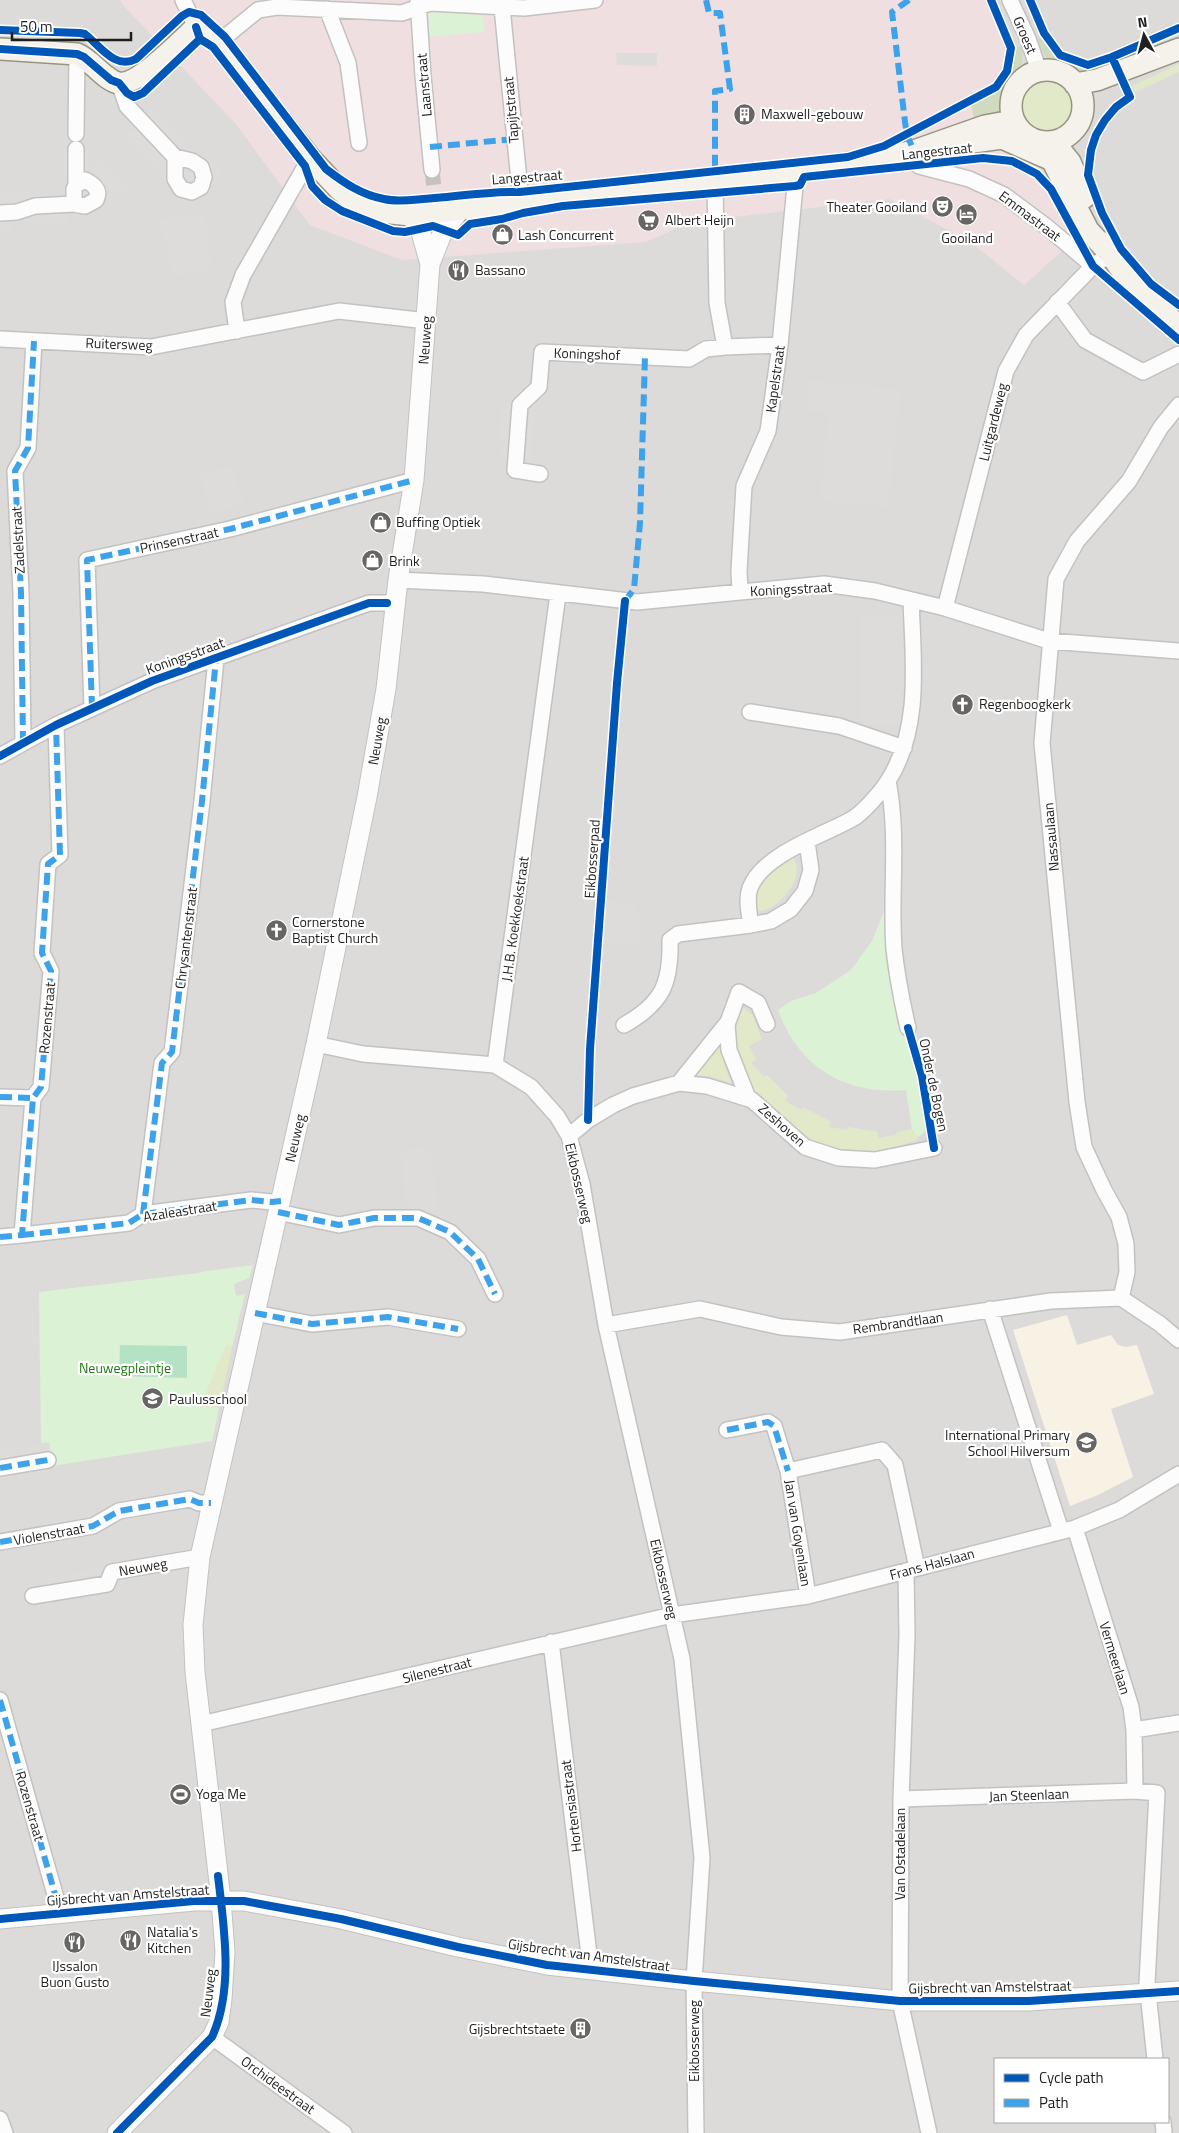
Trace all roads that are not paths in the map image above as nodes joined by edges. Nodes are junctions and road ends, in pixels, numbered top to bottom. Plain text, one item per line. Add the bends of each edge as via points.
1 (183, 0) edge
2 (595, 0) edge
3 (1010, 0) edge
4 (418, 4) edge
5 (502, 7) junction
6 (327, 9) junction
7 (196, 27) junction
8 (219, 42) junction
9 (1179, 49) edge
10 (0, 50) edge
11 (77, 54) junction
12 (1179, 58) edge
13 (1039, 71) junction
14 (119, 84) junction
15 (1075, 84) junction
16 (1083, 105) junction
17 (1016, 125) junction
18 (1054, 142) junction
19 (359, 143) dead end
20 (914, 151) junction
21 (175, 157) dead end
22 (310, 158) junction
23 (432, 170) tunnel mouth
24 (794, 172) junction
25 (715, 181) junction
26 (76, 185) junction
27 (520, 196) junction
28 (74, 204) junction
29 (461, 209) junction
30 (0, 213) edge
31 (410, 215) junction
32 (1102, 260) junction
33 (430, 264) junction
34 (1057, 302) junction
35 (427, 321) junction
36 (1179, 326) edge
37 (237, 331) junction
38 (0, 340) edge
39 (34, 341) junction
40 (780, 345) junction
41 (726, 347) junction
42 (1179, 354) edge
43 (1179, 405) edge
44 (540, 474) dead end
45 (414, 480) junction
46 (397, 589) junction
47 (740, 591) junction
48 (558, 594) junction
49 (911, 600) junction
50 (945, 608) junction
51 (1049, 641) junction
52 (1179, 651) edge
53 (216, 659) junction
54 (92, 708) junction
55 (750, 712) dead end
56 (56, 725) junction
57 (23, 743) junction
58 (904, 748) junction
59 (0, 756) edge
60 (888, 781) junction
61 (807, 842) junction
62 (751, 925) junction
63 (624, 1024) dead end
64 (727, 1024) junction
65 (767, 1024) dead end
66 (908, 1028) dead end
67 (316, 1044) junction
68 (495, 1065) junction
69 (679, 1083) junction
70 (0, 1097) edge
71 (33, 1098) junction
72 (748, 1098) junction
73 (569, 1136) junction
74 (934, 1148) dead end
75 (280, 1206) junction
76 (143, 1214) junction
77 (22, 1235) junction
78 (0, 1237) edge
79 (495, 1294) dead end
80 (1121, 1298) junction
81 (990, 1310) junction
82 (255, 1313) junction
83 (606, 1325) junction
84 (458, 1329) dead end
85 (1179, 1340) edge
86 (727, 1430) dead end
87 (882, 1450) joint
88 (48, 1460) dead end
89 (0, 1468) edge
90 (788, 1471) junction
91 (1179, 1474) edge
92 (212, 1503) junction
93 (1068, 1529) junction
94 (0, 1542) edge
95 (200, 1557) junction
96 (912, 1570) junction
97 (33, 1596) dead end
98 (808, 1596) junction
99 (672, 1615) junction
100 (551, 1642) junction
101 (0, 1700) edge
102 (1179, 1722) edge
103 (201, 1724) junction
104 (1134, 1730) junction
105 (1135, 1791) junction
106 (901, 1799) junction
107 (221, 1900) junction
108 (60, 1912) junction
109 (0, 1919) edge
110 (592, 1971) junction
111 (694, 1981) junction
112 (1179, 1991) edge
113 (1149, 1994) junction
114 (900, 2001) junction
115 (212, 2037) junction
116 (1155, 2058) edge
117 (0, 2119) edge
118 (5, 2133) edge
119 (116, 2133) edge
120 (344, 2133) edge
121 (696, 2133) edge
122 (929, 2133) edge

1 - 7 street
2 - 5 street via 524,8
3 - 13 street, Groest
4 - 5 street
4 - 6 street via 402,13
4 - 23 street, Laanstraat
5 - 27 street, Tapijtstraat
6 - 8 street via 276,7 258,10
6 - 19 street via 348,63
7 - 8 main road, Langestraat
7 - 14 main road via 147,71 132,81
8 - 22 main road, Langestraat
9 - 15 main road via 1097,80
10 - 11 main road
11 - 14 main road
11 - 26 street
12 - 16 main road
13 - 15 main road via 1058,72
13 - 17 main road via 1023,80 1014,92 1011,101
14 - 21 street via 127,106
15 - 16 main road
16 - 18 main road via 1076,127
17 - 18 main road via 1033,139
17 - 20 main road, Langestraat via 1001,123 975,128
18 - 32 main road, Emmastraat via 1073,166
20 - 24 main road, Langestraat
20 - 32 street, Emmastraat via 919,166 987,186
20 - 32 main road via 1002,138 1048,157 1054,163
22 - 31 main road, Langestraat via 355,202 373,210
22 - 37 street via 243,274 234,302
24 - 25 main road, Langestraat
24 - 40 street, Kapelstraat
25 - 27 main road, Langestraat
25 - 41 street via 717,303
26 - 28 street
26 - 28 street via 85,180 93,184 97,197 85,206
27 - 29 main road, Langestraat
28 - 30 street via 35,206
29 - 31 main road, Langestraat
29 - 33 street, Neuweg via 444,229
31 - 33 street, Neuweg via 420,229
32 - 34 street, Luitgardeweg
32 - 36 main road, Emmastraat via 1133,282
33 - 35 street, Neuweg
34 - 42 street via 1085,340 1143,372
34 - 50 street, Luitgardeweg via 1026,335 1002,380
35 - 37 street, Ruitersweg via 339,311
35 - 45 street, Neuweg
37 - 39 street, Ruitersweg via 151,347
38 - 39 street, Ruitersweg
39 - 57 street, Zadelstraat via 28,448 15,471
40 - 41 street, Koningshof
40 - 47 street, Kapelstraat via 768,431 744,486
41 - 44 street, Koningshof via 706,349 689,359 542,352 539,387 520,405 515,470
43 - 51 street, Nassaulaan via 1161,427 1129,481 1077,541 1056,579
45 - 46 street, Neuweg
45 - 54 street, Prinsenstraat via 230,529 87,560
46 - 48 street, Koningsstraat via 483,584
46 - 53 street, Koningsstraat via 387,603 369,603
46 - 67 street, Neuweg via 386,689 367,797
47 - 48 street, Koningsstraat via 637,602
47 - 49 street, Koningsstraat via 824,584
48 - 68 street, J.H.B. Koekkoekstraat
49 - 50 street, Koningsstraat
49 - 58 street via 911,719
50 - 51 street, Koningsstraat
51 - 52 street, Koningsstraat
51 - 80 street, Nassaulaan via 1042,743 1077,1102 1084,1147 1119,1217 1126,1244 1128,1272
53 - 54 street, Koningsstraat via 152,681
53 - 76 street, Chrysantenstraat via 172,1052 162,1063
54 - 56 street, Koningsstraat
55 - 58 street via 839,726
56 - 57 street, Koningsstraat
56 - 71 street, Rozenstraat via 60,855 48,864 42,953 52,972 41,1087
57 - 59 street, Koningsstraat
58 - 60 street
60 - 61 street via 854,818
60 - 66 street, Onder de Bogen via 894,841 894,949
61 - 62 street via 764,867 750,888 748,909
61 - 62 street via 810,870 805,891 791,909 771,921
62 - 63 street via 678,934 670,940 670,966 662,992 642,1014
64 - 65 street, Zeshoven via 739,992 758,1003
64 - 69 street, Zeshoven
64 - 72 street, Zeshoven via 729,1050
67 - 68 street via 363,1054
67 - 75 street, Neuweg
68 - 73 street, Eikbosserweg via 531,1087 557,1116
69 - 72 street, Zeshoven via 707,1086
69 - 73 street, Zeshoven via 613,1105
70 - 71 street
71 - 77 street, Rozenstraat
72 - 74 street, Zeshoven via 805,1147 839,1158 875,1160
73 - 83 street, Eikbosserweg via 582,1184
75 - 76 street, Azaleastraat via 252,1200
75 - 79 street via 339,1225 374,1218 418,1218 450,1232 478,1259
75 - 82 street, Neuweg
76 - 77 street, Azaleastraat via 129,1223
77 - 78 street
80 - 81 street, Rembrandtlaan via 1051,1301
80 - 85 street
81 - 83 street, Rembrandtlaan via 840,1332 781,1328 700,1309
81 - 93 street, Vermeerlaan
82 - 84 street via 312,1324 388,1318
82 - 92 street, Neuweg
83 - 99 street, Eikbosserweg
86 - 90 street, Jan van Goyenlaan via 768,1422 774,1426
87 - 90 street, Jan van Goyenlaan
87 - 96 street, Van Ostadelaan via 895,1465
88 - 89 street
90 - 98 street, Jan van Goyenlaan
91 - 93 street, Frans Halslaan via 1119,1510
92 - 94 street, Violenstraat via 190,1499 119,1511 93,1526
92 - 95 street, Neuweg
93 - 96 street, Frans Halslaan
93 - 104 street, Vermeerlaan via 1131,1708
95 - 97 street, Neuweg via 112,1572 106,1584
95 - 103 street, Neuweg via 192,1625
96 - 98 street, Frans Halslaan
96 - 106 street, Van Ostadelaan
98 - 99 street, Frans Halslaan
99 - 100 street, Silenestraat
99 - 111 street, Eikbosserweg via 682,1659 702,1858
100 - 103 street, Silenestraat
100 - 110 street, Hortensiastraat
101 - 108 street, Rozenstraat
102 - 104 street
103 - 107 street, Neuweg
104 - 105 street, Vermeerlaan
105 - 106 street, Jan Steenlaan
105 - 113 street, Jan Steenlaan via 1157,1793
106 - 114 street, Van Ostadelaan
107 - 108 street, Gijsbrecht van Amstelstraat
107 - 110 street, Gijsbrecht van Amstelstraat via 288,1908 458,1947
107 - 115 street, Neuweg via 224,1975 219,2022
108 - 109 street, Gijsbrecht van Amstelstraat
110 - 111 street, Gijsbrecht van Amstelstraat
111 - 114 street, Gijsbrecht van Amstelstraat
111 - 121 street, Eikbosserweg
112 - 113 street, Gijsbrecht van Amstelstraat
113 - 114 street, Gijsbrecht van Amstelstraat via 1029,2001
113 - 116 street
114 - 122 street, Van Ostadelaan
115 - 119 street, Neuweg
115 - 120 street, Orchideestraat
117 - 118 street

